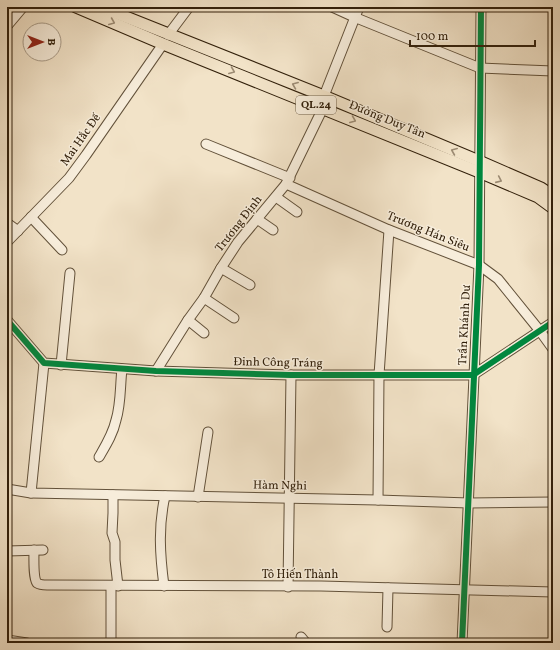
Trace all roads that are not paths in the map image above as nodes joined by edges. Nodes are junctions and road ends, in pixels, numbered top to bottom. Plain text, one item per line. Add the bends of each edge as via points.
1 (23, 7) edge
2 (76, 7) edge
3 (101, 7) edge
4 (189, 7) edge
5 (332, 7) edge
6 (359, 7) edge
7 (481, 7) edge
8 (354, 17) junction
9 (7, 26) edge
10 (165, 39) junction
11 (480, 68) junction
12 (553, 70) edge
13 (324, 96) junction
14 (323, 108) junction
15 (206, 144) dead end
16 (479, 166) junction
17 (288, 181) junction
18 (553, 196) edge
19 (276, 197) junction
20 (553, 208) edge
21 (297, 212) dead end
22 (31, 216) junction
23 (257, 219) junction
24 (7, 223) edge
25 (273, 230) dead end
26 (389, 230) junction
27 (18, 231) junction
28 (7, 242) edge
29 (62, 250) dead end
30 (479, 265) junction
31 (221, 268) junction
32 (70, 273) dead end
33 (250, 285) dead end
34 (204, 298) junction
35 (234, 318) dead end
36 (7, 320) edge
37 (188, 320) junction
38 (553, 322) edge
39 (540, 331) junction
40 (204, 333) dead end
41 (553, 349) edge
42 (44, 363) junction
43 (61, 365) junction
44 (122, 369) junction
45 (156, 372) junction
46 (292, 375) junction
47 (379, 375) junction
48 (473, 375) junction
49 (208, 432) dead end
50 (99, 457) dead end
51 (7, 489) edge
52 (31, 493) junction
53 (113, 495) junction
54 (165, 496) junction
55 (198, 497) junction
56 (289, 499) junction
57 (378, 500) junction
58 (553, 502) edge
59 (469, 503) junction
60 (7, 551) edge
61 (115, 586) junction
62 (164, 586) junction
63 (288, 586) junction
64 (388, 588) junction
65 (465, 590) junction
66 (553, 592) edge
67 (387, 627) dead end
68 (7, 640) edge
69 (27, 643) edge
70 (111, 643) edge
71 (462, 643) edge

1 - 9 street
2 -> 10 main road, Đường Duy Tân / QL.24
3 - 10 main road, Đường Duy Tân / QL.24
4 - 10 street, Mai Hắc Đế
5 - 8 street
6 - 8 street
7 - 11 street, Trần Khánh Dư
8 - 11 street
8 - 13 street
13 -> 10 main road, Đường Duy Tân / QL.24
10 -> 14 main road, Đường Duy Tân / QL.24
10 - 22 street, Mai Hắc Đế via 69,178
11 - 12 street
11 - 16 street, Trần Khánh Dư
16 -> 13 main road, Đường Duy Tân / QL.24
14 -> 16 main road, Đường Duy Tân / QL.24
14 - 17 street, Trương Định
15 - 17 street, Trương Hán Siêu
16 - 18 main road, Đường Duy Tân / QL.24 via 541,188
16 -> 20 main road, Đường Duy Tân / QL.24 via 538,197
16 - 30 street, Trần Khánh Dư
17 - 19 street, Trương Định
17 - 26 street, Trương Hán Siêu
19 - 21 street
19 - 23 street, Trương Định
22 - 27 street, Mai Hắc Đế
22 - 29 street
23 - 25 street
23 - 31 street, Trương Định
24 - 27 street
26 - 30 street, Trương Hán Siêu
26 - 47 street
27 - 28 street, Mai Hắc Đế
30 - 39 street, Trương Hán Siêu via 498,279
30 - 48 street, Trần Khánh Dư
31 - 33 street
31 - 34 street, Trương Định
32 - 43 street
34 - 35 street
34 - 37 street, Trương Định
36 - 42 street
37 - 40 street
37 - 45 street, Trương Định
38 - 39 street
39 - 41 street, Trương Hán Siêu
39 - 48 street
42 - 43 street, Đinh Công Tráng
42 - 52 street
43 - 44 street, Đinh Công Tráng
44 - 45 street, Đinh Công Tráng
44 - 50 street via 116,420
45 - 46 street, Đinh Công Tráng
46 - 47 street, Đinh Công Tráng
46 - 56 street
47 - 48 street, Đinh Công Tráng
47 - 57 street
48 - 59 street, Trần Khánh Dư
49 - 55 street
51 - 52 street, Hàm Nghi
52 - 53 street, Hàm Nghi
53 - 54 street, Hàm Nghi
53 - 61 street
54 - 55 street, Hàm Nghi
54 - 62 street via 160,521
55 - 56 street, Hàm Nghi
56 - 57 street, Hàm Nghi
56 - 63 street
57 - 59 street, Hàm Nghi
58 - 59 street, Hàm Nghi
59 - 65 street, Trần Khánh Dư
60 - 61 street, Tô Hiến Thành via 38,550 35,578 41,585
61 - 62 street, Tô Hiến Thành
61 - 70 street
62 - 63 street, Tô Hiến Thành
63 - 64 street, Tô Hiến Thành
64 - 65 street, Tô Hiến Thành
64 - 67 street
65 - 66 street, Tô Hiến Thành
65 - 71 street, Trần Khánh Dư
68 - 69 street

